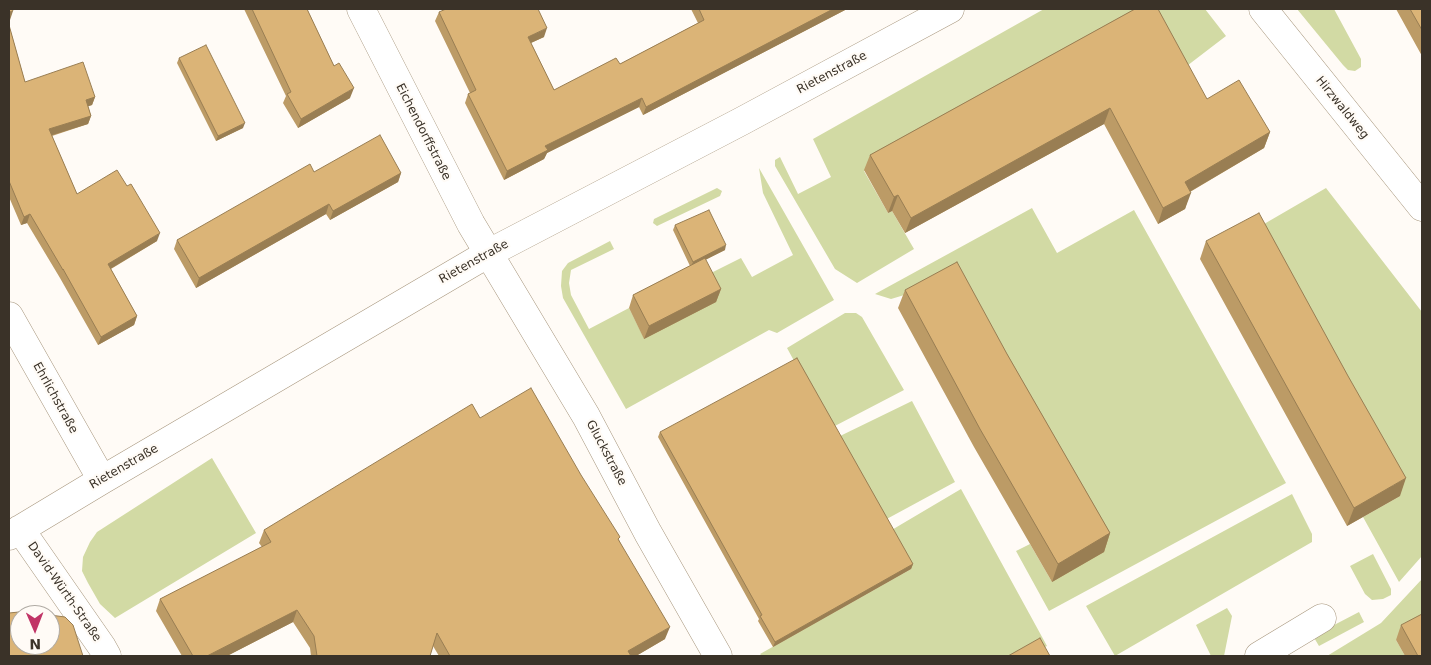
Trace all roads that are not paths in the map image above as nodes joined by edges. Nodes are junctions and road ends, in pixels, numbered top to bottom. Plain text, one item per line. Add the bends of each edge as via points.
1 (361, 9) edge
2 (950, 9) edge
3 (1263, 9) edge
4 (1422, 207) edge
5 (489, 253) junction
6 (9, 316) edge
7 (102, 480) junction
8 (15, 533) edge
9 (1322, 618) dead end
10 (107, 656) edge
11 (718, 656) edge
12 (1259, 656) edge

1 - 5 street, Eichendorffstraße
2 - 5 street, Rietenstraße
3 - 4 street, Hirzwaldweg
5 - 7 street, Rietenstraße
5 - 11 street, Gluckstraße via 586,416
6 - 7 street, Ehrlichstraße
7 - 8 street, Rietenstraße
8 - 10 street, David-Würth-Straße
9 - 12 street

